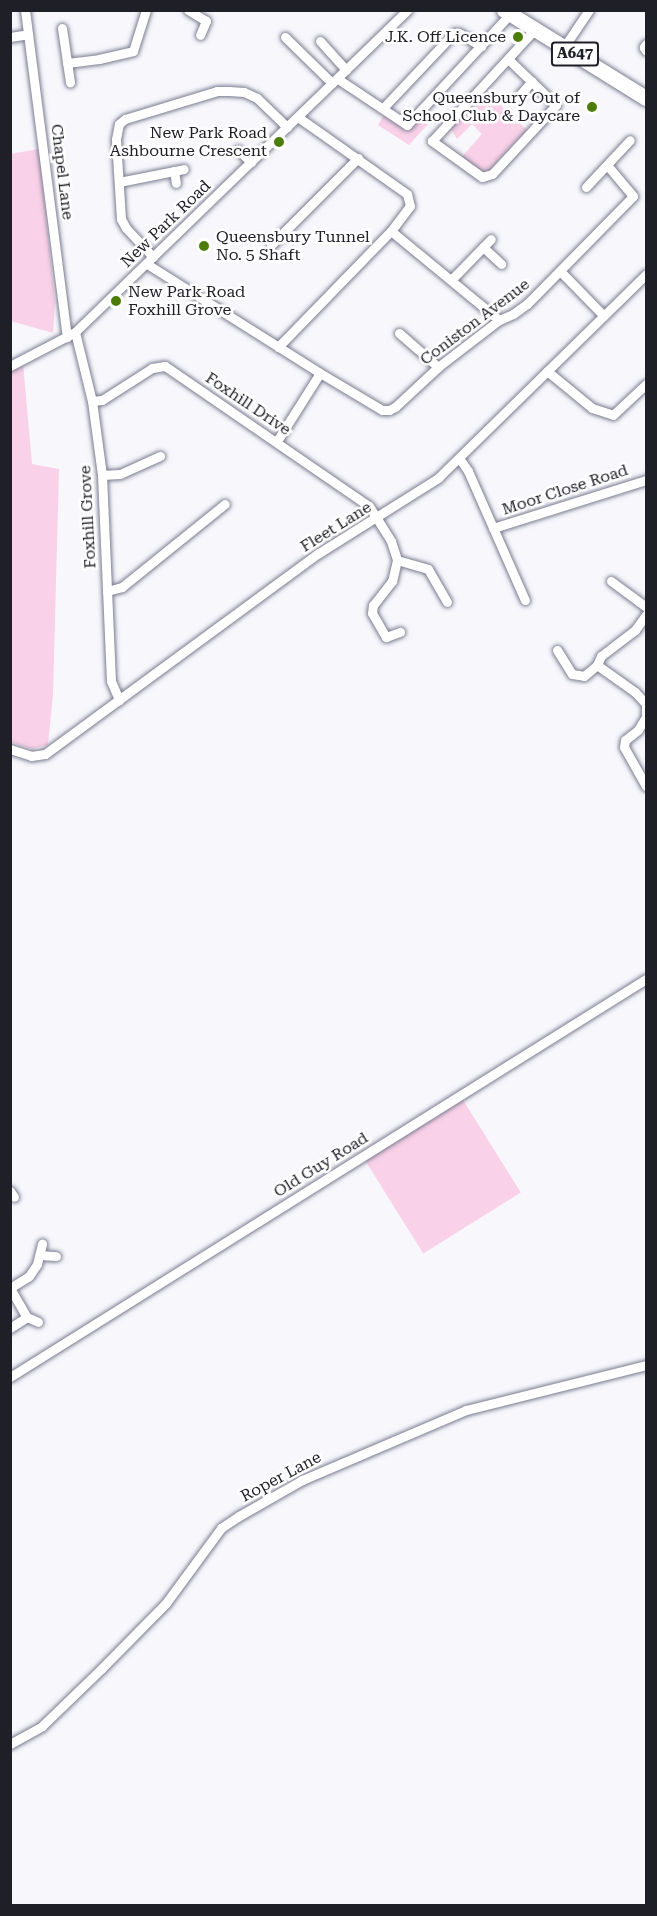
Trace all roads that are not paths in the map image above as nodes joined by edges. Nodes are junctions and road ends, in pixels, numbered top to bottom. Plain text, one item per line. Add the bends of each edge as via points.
1 (25, 10) edge
2 (146, 10) edge
3 (188, 10) edge
4 (407, 10) edge
5 (589, 10) edge
6 (507, 12) edge
7 (62, 28) dead end
8 (535, 28) junction
9 (28, 34) junction
10 (200, 35) dead end
11 (10, 37) edge
12 (285, 37) dead end
13 (320, 42) dead end
14 (646, 44) edge
15 (481, 46) junction
16 (564, 47) junction
17 (646, 51) edge
18 (509, 60) junction
19 (67, 63) junction
20 (346, 70) junction
21 (335, 81) junction
22 (532, 81) junction
23 (70, 82) dead end
24 (518, 97) dead end
25 (646, 98) edge
26 (383, 108) junction
27 (298, 117) junction
28 (287, 127) junction
29 (630, 141) dead end
30 (238, 150) dead end
31 (358, 158) junction
32 (251, 162) junction
33 (607, 165) junction
34 (119, 182) junction
35 (176, 183) dead end
36 (586, 187) dead end
37 (391, 231) junction
38 (491, 239) dead end
39 (271, 245) dead end
40 (483, 247) junction
41 (150, 261) junction
42 (501, 264) dead end
43 (561, 272) junction
44 (646, 273) edge
45 (451, 280) junction
46 (603, 315) junction
47 (499, 320) junction
48 (399, 333) dead end
49 (71, 335) junction
50 (278, 347) junction
51 (10, 366) edge
52 (438, 367) junction
53 (547, 371) junction
54 (320, 373) junction
55 (646, 384) edge
56 (92, 401) junction
57 (277, 441) junction
58 (160, 456) dead end
59 (459, 458) junction
60 (102, 475) junction
61 (646, 480) edge
62 (225, 504) dead end
63 (378, 517) junction
64 (494, 528) junction
65 (397, 560) junction
66 (612, 581) dead end
67 (107, 591) junction
68 (525, 600) dead end
69 (447, 602) dead end
70 (646, 607) edge
71 (646, 615) edge
72 (400, 632) dead end
73 (557, 650) dead end
74 (597, 665) junction
75 (119, 700) junction
76 (10, 749) edge
77 (646, 786) edge
78 (646, 979) edge
79 (42, 1244) dead end
80 (40, 1255) junction
81 (56, 1256) dead end
82 (10, 1288) edge
83 (27, 1317) junction
84 (38, 1322) dead end
85 (10, 1328) edge
86 (646, 1365) edge
87 (10, 1377) edge
88 (10, 1744) edge

1 - 9 street, Chapel Lane
2 - 19 street via 133,51
3 - 10 street via 206,21
4 - 20 street, New Park Road
5 - 16 street
6 - 8 main road, A647
6 - 15 street
7 - 19 street
8 - 16 main road, A647
8 - 18 street
9 - 11 street
9 - 49 street, Chapel Lane
12 - 21 street
13 - 20 street
14 - 17 street
15 - 26 street via 454,33
15 - 26 street via 407,124
16 - 25 main road, A647
18 - 22 street
18 - 22 street via 432,141 488,177 556,105
19 - 23 street
20 - 21 street, New Park Road
21 - 26 street
21 - 27 street, New Park Road
22 - 24 street
27 - 28 street, New Park Road
27 - 31 street
28 - 32 street, New Park Road
28 - 34 street via 257,98 229,91 217,91 125,119 117,131
29 - 33 street
30 - 32 street
31 - 37 street via 410,199 407,213
31 - 39 street
32 - 41 street, New Park Road
33 - 36 street
33 - 43 street, Coniston Avenue via 633,196
34 - 35 street via 179,170
34 - 41 street via 123,224
37 - 45 street
37 - 50 street
38 - 40 street
40 - 42 street
40 - 45 street
41 - 49 street, New Park Road
41 - 50 street
43 - 46 street
43 - 47 street, Coniston Avenue via 527,304
44 - 46 street, Fleet Lane
45 - 47 street
46 - 53 street, Fleet Lane
47 - 52 street, Coniston Avenue
48 - 52 street
49 - 51 street, New Park Road
49 - 56 street, Foxhill Grove
50 - 54 street
52 - 54 street, Coniston Avenue via 388,410
53 - 55 street via 592,408 613,416
53 - 59 street, Fleet Lane
54 - 57 street
56 - 57 street, Foxhill Drive via 102,400 152,368 165,366
56 - 60 street, Foxhill Grove
57 - 63 street, Foxhill Drive via 369,506
58 - 60 street via 120,474
59 - 63 street, Fleet Lane via 438,478
59 - 64 street
60 - 67 street, Foxhill Grove
61 - 64 street, Moor Close Road
62 - 67 street via 122,587
63 - 65 street, Foxhill Drive
63 - 75 street, Fleet Lane via 319,554
64 - 68 street
65 - 69 street via 428,569
65 - 72 street via 392,581 372,613 383,640
66 - 70 street
67 - 75 street, Foxhill Grove via 111,681
71 - 74 street via 635,630 601,656
73 - 74 street via 572,674 584,676
74 - 77 street via 646,704 646,717 625,740 624,747
75 - 76 street, Fleet Lane via 45,754 32,756
78 - 87 street, Old Guy Road
79 - 80 street
80 - 81 street
80 - 82 street via 29,1276
82 - 83 street
83 - 84 street
83 - 85 street
86 - 88 street, Roper Lane via 466,1410 302,1480 239,1516 221,1528 166,1603 108,1662 42,1726

